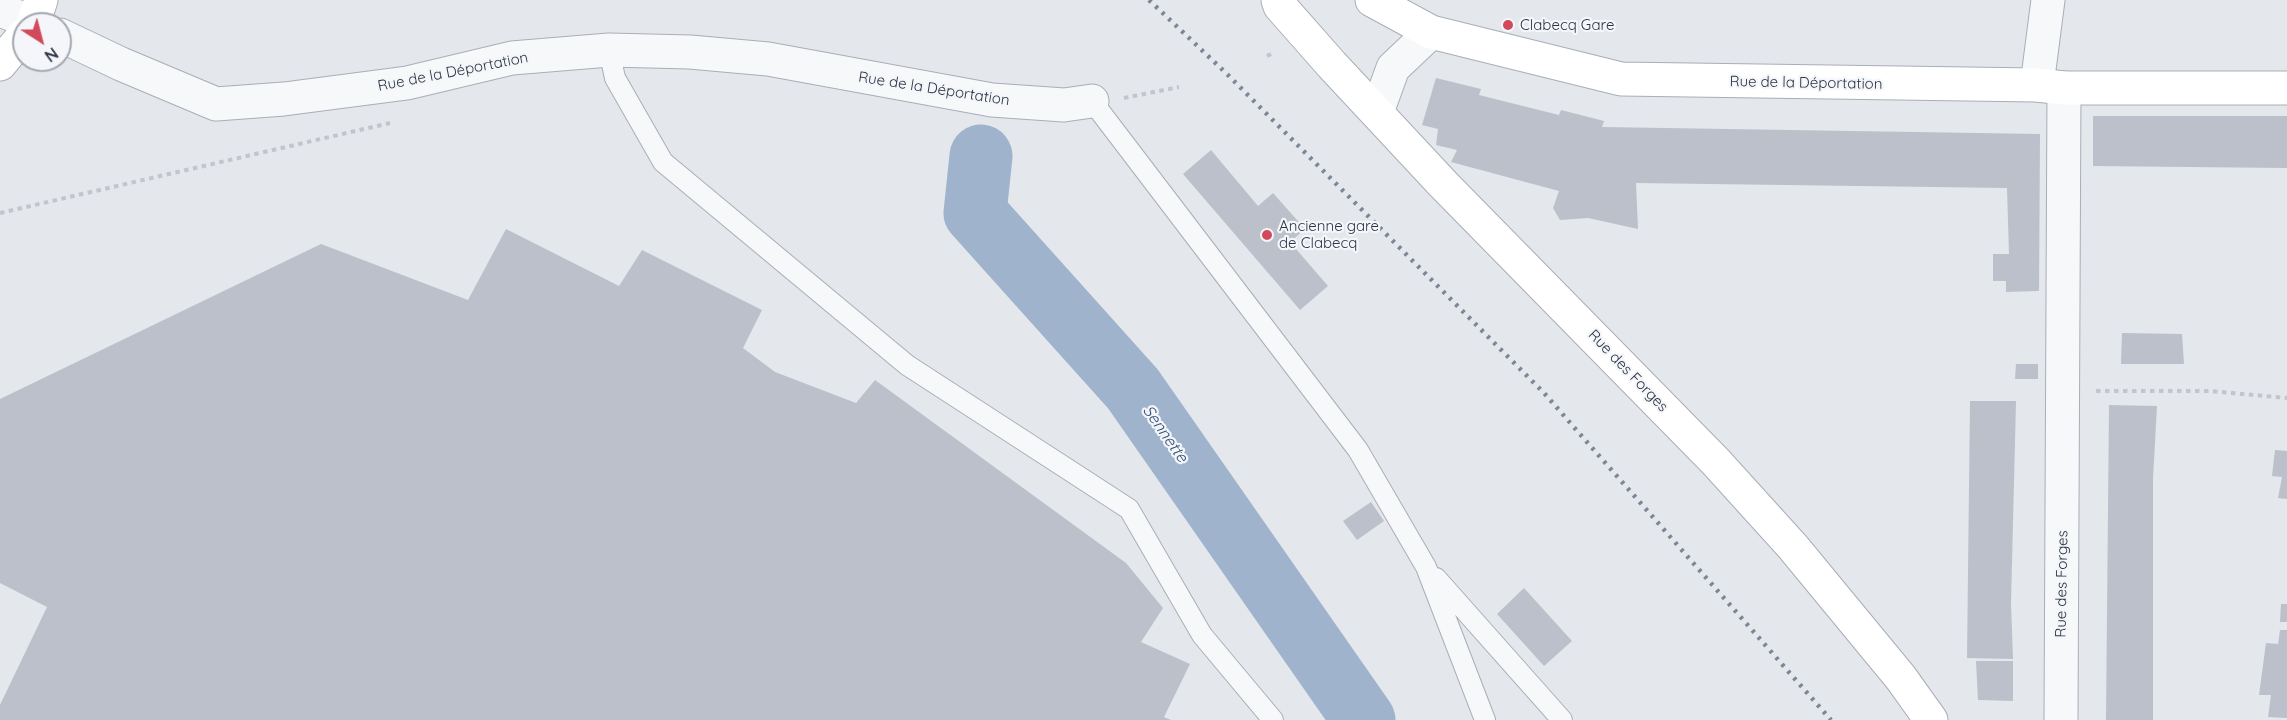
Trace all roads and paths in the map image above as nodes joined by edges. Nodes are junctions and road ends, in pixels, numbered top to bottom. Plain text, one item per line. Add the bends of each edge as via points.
1 (1278, 0) edge
2 (1372, 0) edge
3 (2048, 0) edge
4 (1431, 32) junction
5 (72, 40) edge
6 (12, 50) edge
7 (609, 50) junction
8 (0, 63) edge
9 (2051, 86) junction
10 (1179, 87) dead end
11 (2287, 88) edge
12 (1092, 101) junction
13 (1377, 112) junction
14 (396, 121) dead end
15 (0, 213) edge
16 (2064, 391) junction
17 (2287, 398) edge
18 (1426, 567) junction
19 (1273, 720) edge
20 (1485, 720) edge
21 (1562, 720) edge
22 (1931, 720) edge
23 (2061, 720) edge

1 - 13 main road, Rue des Forges
2 - 4 main road, Rue de la Déportation
3 - 9 street, Rue des Forges
4 - 9 main road, Rue de la Déportation via 1621,79
4 - 13 street via 1393,69
5 - 7 street, Rue de la Déportation via 216,104 407,83 512,58
6 - 8 main road
7 - 12 street, Rue de la Déportation via 768,59 992,100 1064,105
7 - 19 lane via 615,78 663,162 907,365 1129,509 1202,635
9 - 11 main road, Rue de la Déportation
9 - 16 street, Rue des Forges
10 - 12 path via 1142,96
12 - 18 lane via 1358,450
13 - 22 main road, Rue des Forges via 1732,479 1793,547
14 - 15 path
16 - 17 path via 2210,391
16 - 23 street, Rue des Forges
18 - 20 lane
18 - 21 lane

